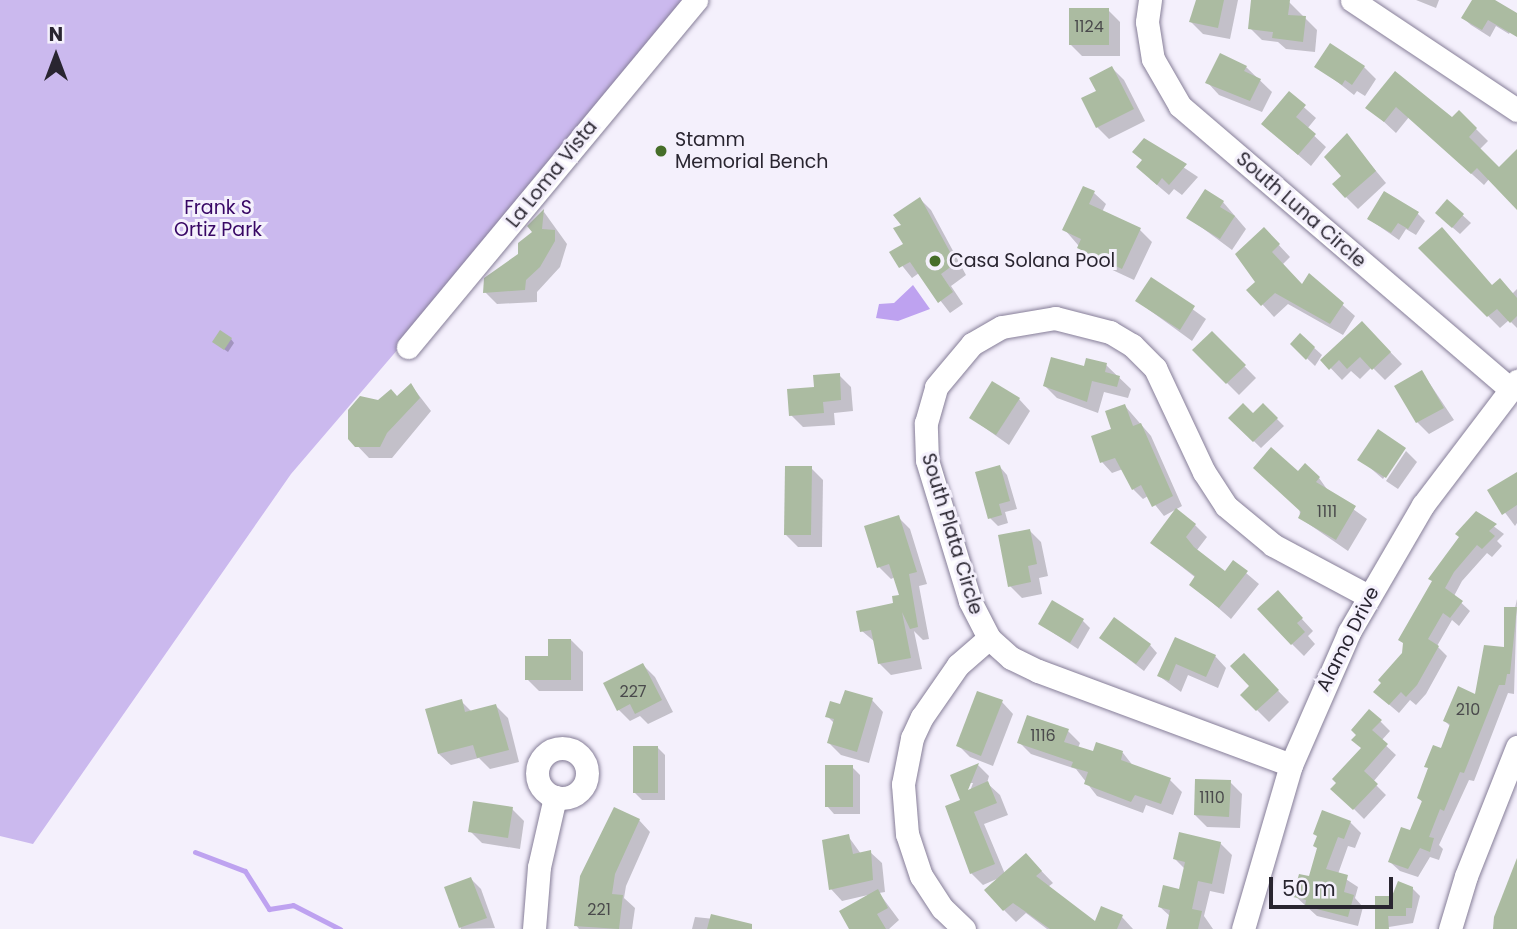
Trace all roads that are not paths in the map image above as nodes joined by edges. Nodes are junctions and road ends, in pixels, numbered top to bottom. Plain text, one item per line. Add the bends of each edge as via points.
1 (696, 0) edge
2 (1150, 0) edge
3 (1352, 0) edge
4 (1517, 110) edge
5 (408, 347) dead end
6 (1511, 396) edge
7 (1368, 596) junction
8 (989, 638) junction
9 (1517, 747) edge
10 (1291, 765) junction
11 (555, 797) dead end
12 (1248, 928) edge
13 (534, 929) edge
14 (964, 929) edge
15 (1450, 929) edge

1 - 5 street, La Loma Vista
2 - 6 street, South Luna Circle via 1147,22 1153,59 1180,106
3 - 4 street
6 - 7 street, Alamo Drive via 1423,505
7 - 8 street, South Plata Circle via 1273,545 1241,520 1204,472 1171,397 1144,356 1122,339 1071,319 1021,321 986,334 946,371 930,404 925,441 931,476 970,601
7 - 10 street, Alamo Drive via 1331,667
8 - 10 street, South Plata Circle via 1011,658 1038,671
8 - 14 street via 964,659 932,700 912,738 903,784 907,834 921,876 942,908
9 - 15 street via 1479,839
10 - 12 street, Alamo Drive
11 - 13 street via 539,867

